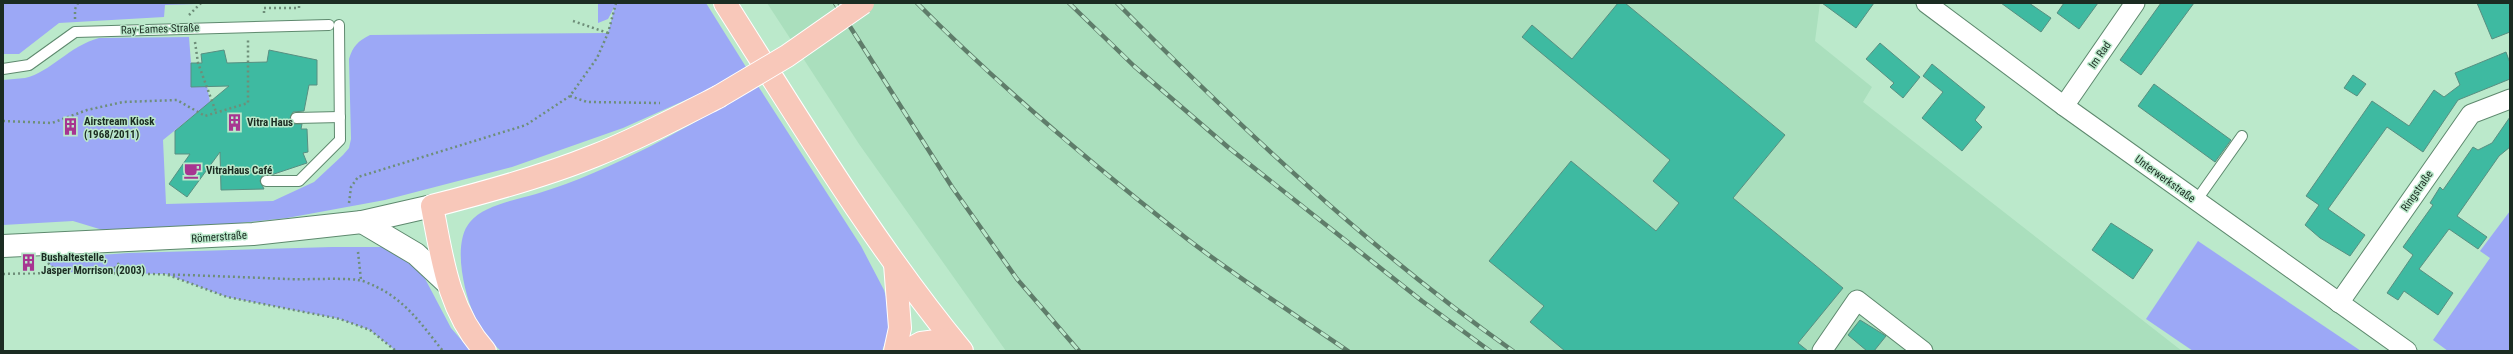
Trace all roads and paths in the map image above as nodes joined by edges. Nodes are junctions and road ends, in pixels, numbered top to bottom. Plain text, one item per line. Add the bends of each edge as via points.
1 (299, 3) edge
2 (616, 3) edge
3 (725, 3) edge
4 (863, 3) edge
5 (1926, 3) edge
6 (2135, 3) edge
7 (573, 21) dead end
8 (248, 26) junction
9 (264, 26) junction
10 (193, 28) junction
11 (608, 33) junction
12 (3, 69) edge
13 (570, 96) junction
14 (2510, 99) edge
15 (665, 103) dead end
16 (2064, 106) junction
17 (216, 112) junction
18 (340, 117) junction
19 (296, 118) dead end
20 (3, 121) edge
21 (2242, 136) dead end
22 (266, 181) dead end
23 (2196, 201) junction
24 (349, 203) dead end
25 (432, 206) junction
26 (362, 222) junction
27 (3, 246) edge
28 (358, 252) dead end
29 (44, 259) dead end
30 (895, 263) junction
31 (58, 272) junction
32 (3, 274) edge
33 (166, 274) junction
34 (361, 280) junction
35 (447, 284) junction
36 (2339, 303) junction
37 (953, 347) edge
38 (396, 351) edge
39 (444, 351) edge
40 (485, 351) edge
41 (895, 351) edge
42 (906, 351) edge
43 (1822, 351) edge
44 (1923, 351) edge
45 (2407, 351) edge

1 - 9 path via 299,8 264,8
2 - 11 path
3 - 30 main road
4 - 25 main road, bridge via 787,56 718,97 595,156 532,178
5 - 16 street, Unterwerkstraße
6 - 16 street, Im Rad
7 - 11 path
8 - 9 lane, Ray-Eames-Straße
8 - 10 lane, Ray-Eames-Straße
8 - 17 path via 248,103
9 - 18 lane, Ray-Eames-Straße via 334,25
10 - 12 lane, Ray-Eames-Straße via 75,32 28,65
10 - 17 path via 198,63
11 - 13 path via 597,58
13 - 15 path via 587,102
13 - 24 path via 526,125 358,177 351,186
14 - 36 street, Ringstraße via 2471,114
16 - 23 street, Unterwerkstraße
17 - 20 path via 205,116 177,100 123,102 87,110 52,123
18 - 19 lane
18 - 22 lane via 340,140 299,181
21 - 23 lane
23 - 36 street, Unterwerkstraße
25 - 26 street, Römerstraße
25 - 35 main road
26 - 27 street, Römerstraße via 192,239
26 - 35 street via 416,254
28 - 34 path
29 - 31 path
30 - 37 main road
30 - 41 main road via 900,300 900,328
31 - 32 path
31 - 33 path
33 - 34 path
33 - 38 path via 227,297 340,319 370,330
34 - 39 path via 393,294 404,303
35 - 40 main road via 462,317
36 - 45 street, Unterwerkstraße
37 - 42 main road via 921,343
43 - 44 street via 1857,300

